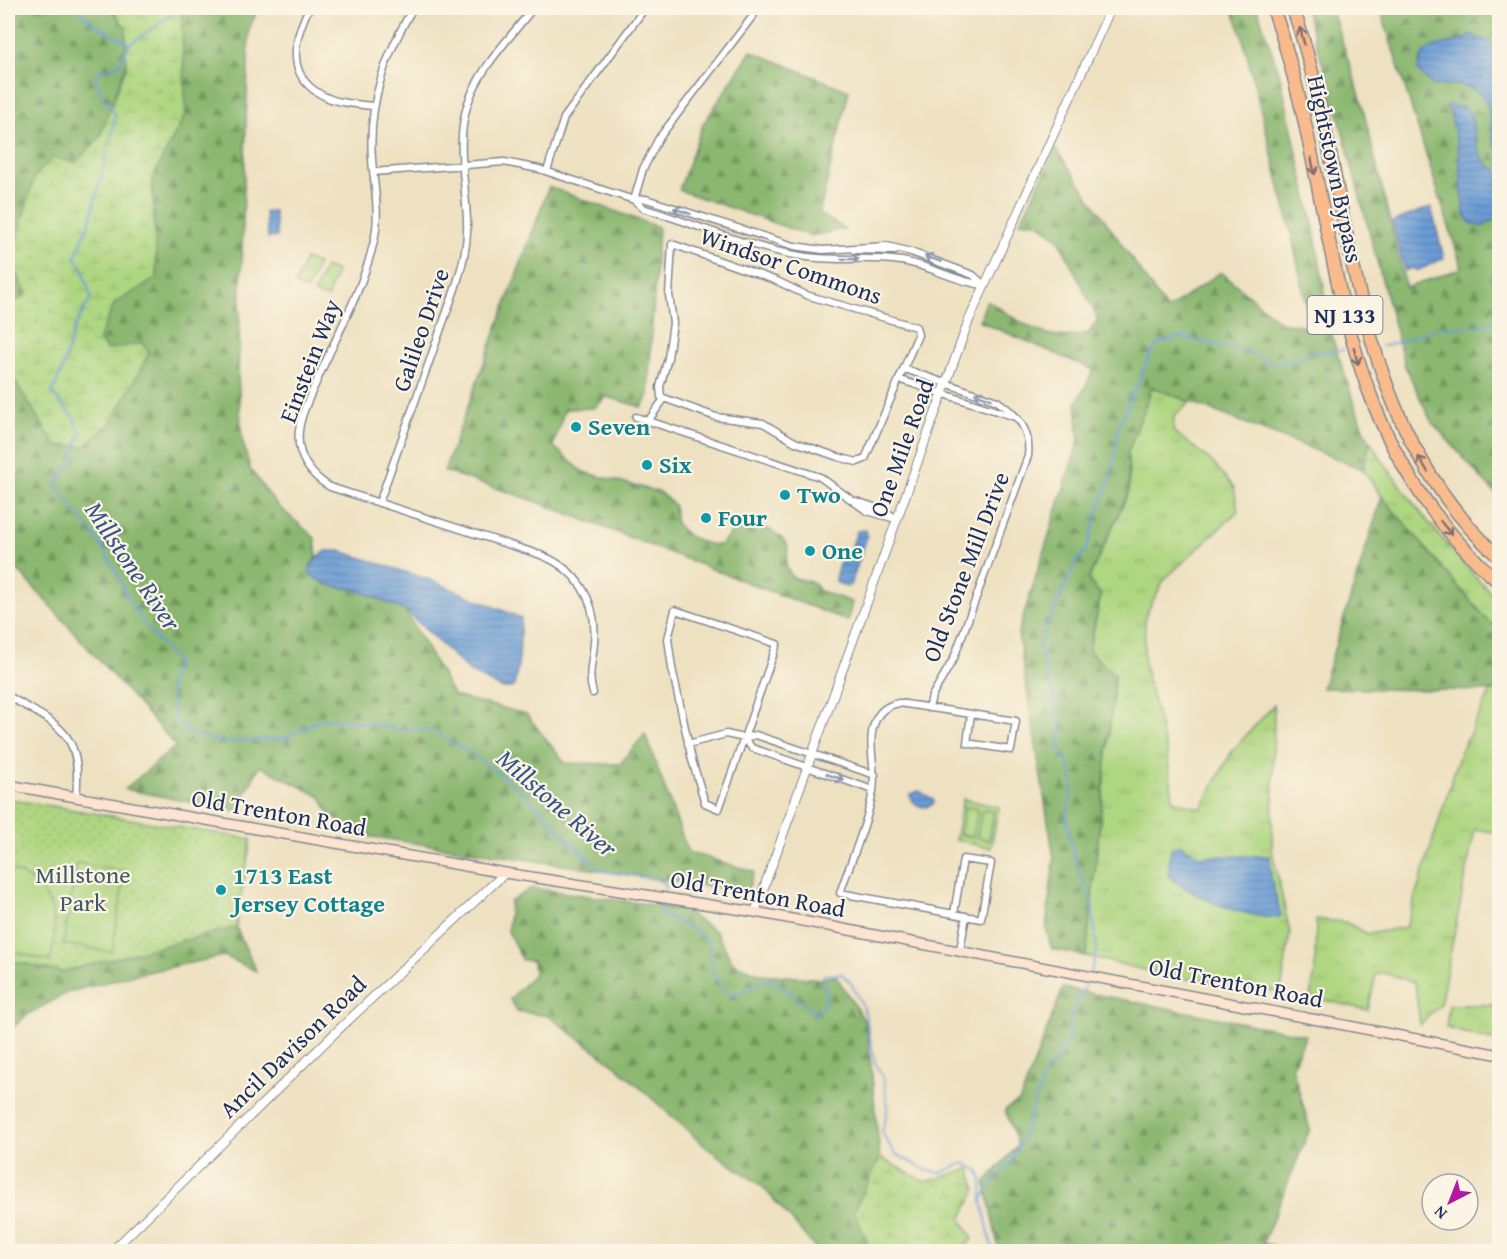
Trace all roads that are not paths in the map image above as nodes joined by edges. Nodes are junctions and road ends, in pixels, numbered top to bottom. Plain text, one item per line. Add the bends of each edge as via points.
1 (309, 8) edge
2 (413, 8) edge
3 (533, 8) edge
4 (645, 8) edge
5 (759, 8) edge
6 (1111, 8) edge
7 (1273, 8) edge
8 (1293, 8) edge
9 (373, 106) junction
10 (463, 164) junction
11 (547, 171) junction
12 (373, 172) junction
13 (634, 200) junction
14 (984, 285) junction
15 (905, 369) junction
16 (901, 380) junction
17 (946, 383) junction
18 (942, 394) junction
19 (664, 399) junction
20 (636, 417) dead end
21 (1016, 417) junction
22 (648, 421) junction
23 (379, 503) junction
24 (897, 519) junction
25 (1500, 558) edge
26 (1500, 583) edge
27 (593, 693) dead end
28 (8, 696) edge
29 (929, 708) junction
30 (971, 714) junction
31 (744, 738) junction
32 (688, 744) junction
33 (812, 754) junction
34 (808, 767) junction
35 (875, 776) junction
36 (8, 785) edge
37 (873, 790) junction
38 (76, 797) junction
39 (505, 873) junction
40 (755, 912) junction
41 (954, 914) junction
42 (966, 916) junction
43 (960, 950) junction
44 (1500, 1055) edge
45 (111, 1251) edge

1 - 9 street via 294,51 304,80 328,98
2 - 9 street, Einstein Way via 387,55
3 - 10 street, Galileo Drive via 476,85 463,124
4 - 11 street via 564,118
5 - 13 street via 659,138
6 - 14 street, One Mile Road
7 -> 26 highway, Hightstown Bypass / NJ 133 via 1292,74 1354,351 1372,404 1422,498 1452,536
25 -> 8 highway, Hightstown Bypass / NJ 133 via 1433,480 1384,384
9 - 12 street, Einstein Way
10 - 11 street via 504,162
10 - 12 street
10 - 23 street, Galileo Drive via 467,223 461,271
11 - 13 street
12 - 23 street, Einstein Way via 377,215 372,250 299,432 303,460 318,480
13 -> 14 street via 643,208 775,250 827,259 902,261 926,266 968,284
14 -> 13 street via 973,275 887,246 794,246 646,199
14 - 17 street, One Mile Road
15 - 16 street, Windsor Commons
15 - 17 street
15 - 19 street, Windsor Commons via 918,335 911,324 806,294 672,244 669,295 673,322 660,387
16 - 18 street
16 - 19 street, Windsor Commons via 870,454 857,462 795,442 763,423 716,417
17 - 18 street, One Mile Road
21 -> 17 street, Old Stone Mill Drive via 997,401
18 - 21 street
18 - 24 street, One Mile Road
19 - 22 street
20 - 22 street
21 - 29 street, Old Stone Mill Drive via 1029,437 1028,456 954,658
22 - 24 street via 820,477 853,500
23 - 27 street, Einstein Way via 543,556 574,576 584,587 593,613 595,639 589,678
24 - 33 street, One Mile Road
28 - 38 street via 66,734 78,763
29 - 30 street
29 - 35 street via 891,704 879,715 872,734
30 - 30 street via 967,743 1011,750 1016,721
31 - 32 street via 726,734
31 - 32 street via 719,809 705,803
31 - 32 street via 777,644 675,610 668,639
31 - 33 street via 756,735
31 - 34 street via 752,748
33 - 34 street, One Mile Road
33 - 35 street
34 -> 37 street
34 - 40 street, One Mile Road
35 - 37 street
36 - 38 main road, Old Trenton Road
37 - 41 street via 840,893
38 - 39 main road, Old Trenton Road
39 - 40 main road, Old Trenton Road
39 - 45 street, Ancil Davison Road
40 - 43 main road, Old Trenton Road
41 - 42 street
41 - 42 street via 963,859 991,863 981,919
42 - 43 street
43 - 44 main road, Old Trenton Road

